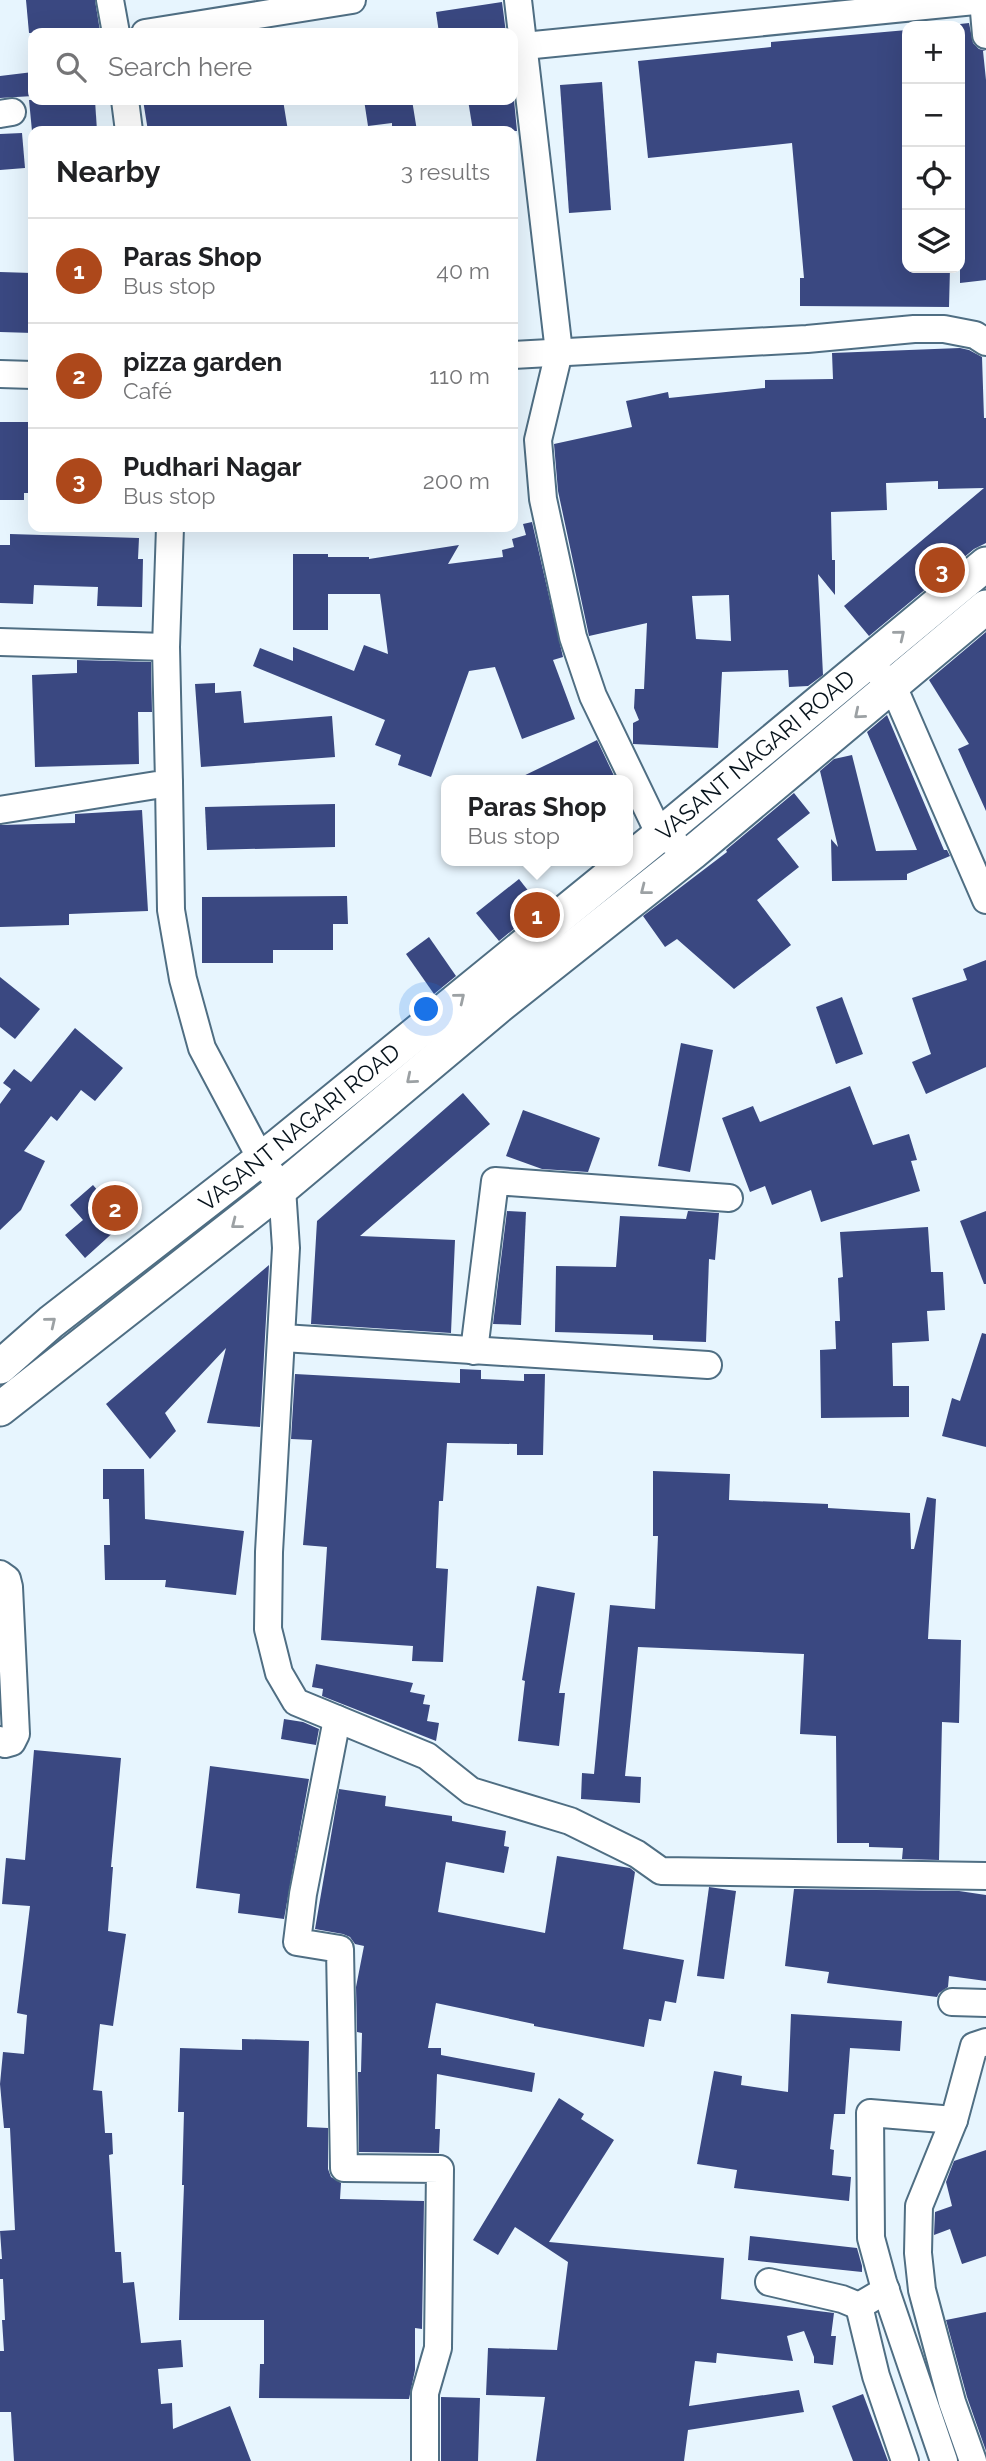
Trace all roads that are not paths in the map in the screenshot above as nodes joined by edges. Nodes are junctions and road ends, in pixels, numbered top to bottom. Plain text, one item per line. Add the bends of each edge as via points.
1 (110, 0) edge
2 (352, 0) edge
3 (518, 0) edge
4 (984, 0) edge
5 (115, 28) edge
6 (176, 28) edge
7 (986, 35) edge
8 (524, 46) junction
9 (126, 105) edge
10 (128, 126) edge
11 (986, 342) edge
12 (559, 352) junction
13 (518, 355) edge
14 (0, 374) edge
15 (28, 375) edge
16 (170, 532) edge
17 (986, 564) edge
18 (986, 607) edge
19 (0, 642) edge
20 (166, 647) junction
21 (866, 662) junction
22 (893, 685) junction
23 (631, 775) edge
24 (633, 779) edge
25 (169, 783) junction
26 (0, 810) edge
27 (660, 835) junction
28 (692, 853) junction
29 (633, 857) edge
30 (622, 866) edge
31 (986, 900) edge
32 (261, 1159) junction
33 (282, 1188) junction
34 (729, 1198) dead end
35 (283, 1338) junction
36 (474, 1351) junction
37 (708, 1365) dead end
38 (0, 1367) edge
39 (0, 1409) edge
40 (0, 1574) edge
41 (337, 1719) junction
42 (0, 1740) edge
43 (986, 1876) edge
44 (952, 2002) dead end
45 (986, 2003) edge
46 (986, 2042) edge
47 (954, 2120) junction
48 (769, 2282) dead end
49 (886, 2290) junction
50 (859, 2306) junction
51 (425, 2461) edge
52 (905, 2461) edge
53 (944, 2461) edge
54 (973, 2461) edge

1 - 5 street
2 - 6 street
3 - 8 street
4 - 7 street
4 - 8 street
8 - 12 street
9 - 10 street
11 - 12 street via 944,329 914,329
12 - 13 street
12 - 23 street via 538,440 543,499 573,637 593,696
14 - 15 street
16 - 20 street
21 -> 17 main road, VASANT NAGARI ROAD
18 - 22 main road, VASANT NAGARI ROAD
19 - 20 street
20 - 25 street
21 - 22 street
21 - 27 main road, VASANT NAGARI ROAD
22 -> 28 main road, VASANT NAGARI ROAD
22 - 31 street
24 - 27 street
25 - 26 street
25 - 32 street via 171,910 184,979 202,1048
27 - 28 street
29 -> 27 main road, VASANT NAGARI ROAD
28 -> 33 main road, VASANT NAGARI ROAD via 499,1006
32 -> 30 main road, VASANT NAGARI ROAD
32 - 33 street
38 -> 32 main road, VASANT NAGARI ROAD
33 - 35 street via 286,1248
33 -> 39 main road, VASANT NAGARI ROAD
34 - 36 street via 495,1181
35 - 36 street
35 - 41 street via 268,1629 279,1673 296,1702
36 - 37 street
40 - 42 street via 9,1587 16,1734 12,1742
41 - 43 street via 426,1756 471,1791 570,1821 637,1853 661,1871
41 - 51 street via 297,1942 340,1949 344,2168 440,2169 438,2348 425,2393
44 - 45 street
46 - 47 street via 974,2046
47 - 49 street via 870,2113 871,2238
47 - 54 street via 919,2206 918,2253 922,2290
48 - 50 street
49 - 50 street
49 - 53 street
50 - 52 street via 876,2376

